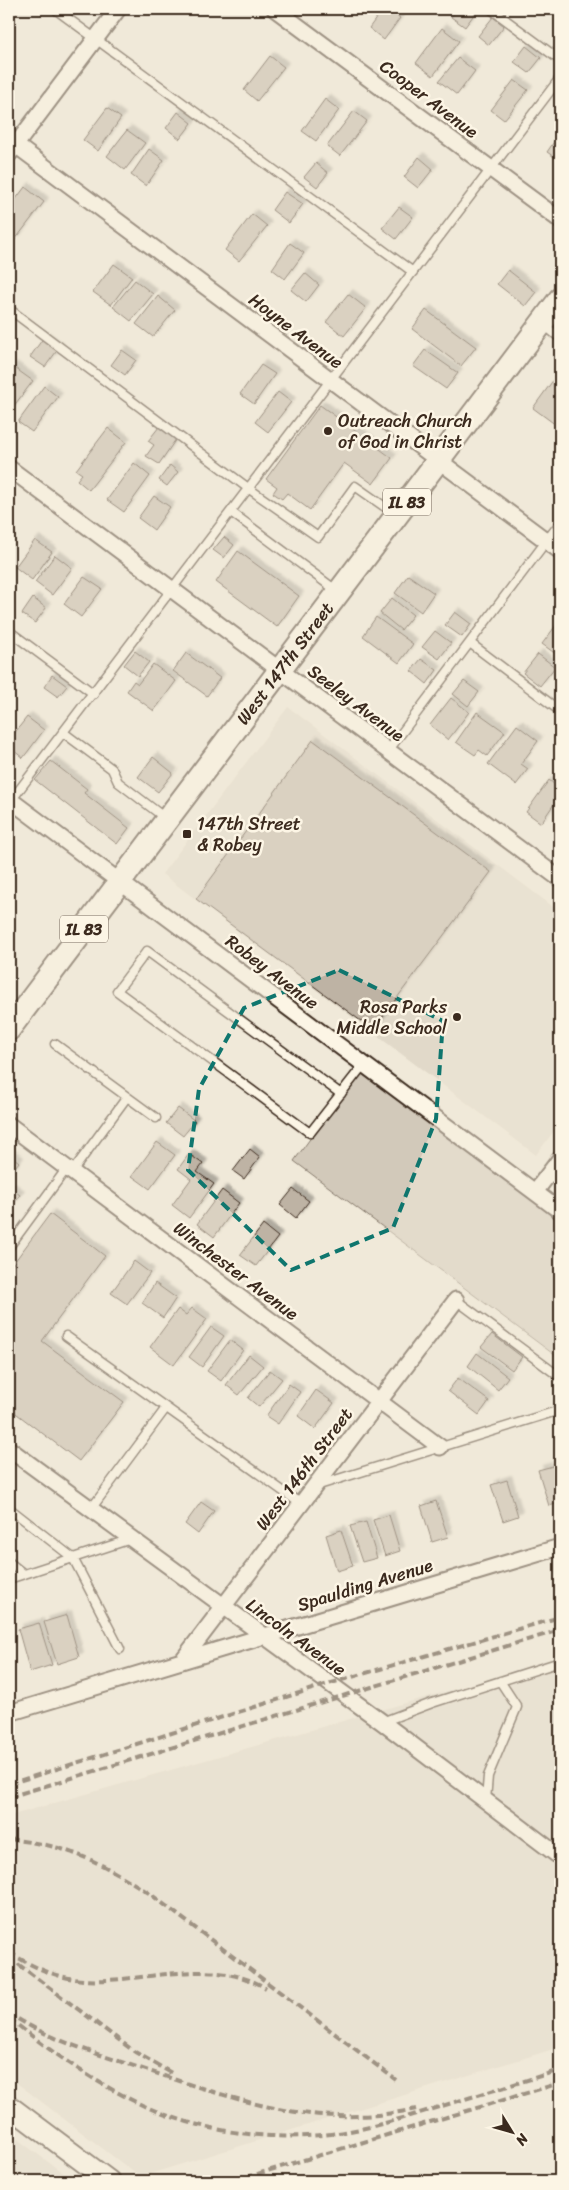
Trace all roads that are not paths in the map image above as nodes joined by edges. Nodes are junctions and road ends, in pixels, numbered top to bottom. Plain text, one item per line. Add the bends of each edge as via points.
1 (55, 9) edge
2 (118, 9) edge
3 (275, 9) edge
4 (491, 9) edge
5 (96, 38) junction
6 (560, 60) edge
7 (560, 78) edge
8 (11, 147) edge
9 (491, 169) junction
10 (560, 220) edge
11 (413, 272) junction
12 (560, 299) edge
13 (9, 309) edge
14 (542, 324) junction
15 (560, 338) edge
16 (331, 380) junction
17 (439, 460) junction
18 (9, 468) edge
19 (248, 488) junction
20 (231, 512) junction
21 (396, 516) junction
22 (560, 523) edge
23 (547, 541) junction
24 (560, 551) edge
25 (172, 589) junction
26 (338, 592) junction
27 (9, 631) edge
28 (470, 642) junction
29 (279, 670) junction
30 (94, 694) junction
31 (560, 711) edge
32 (64, 733) junction
33 (388, 751) junction
34 (10, 801) edge
35 (167, 819) junction
36 (560, 879) edge
37 (119, 882) junction
38 (9, 1029) edge
39 (55, 1044) dead end
40 (364, 1064) junction
41 (341, 1094) junction
42 (127, 1097) junction
43 (156, 1118) dead end
44 (9, 1125) edge
45 (560, 1158) edge
46 (70, 1170) junction
47 (535, 1192) junction
48 (560, 1211) edge
49 (9, 1247) edge
50 (456, 1300) joint
51 (66, 1336) dead end
52 (560, 1377) edge
53 (379, 1401) junction
54 (166, 1408) junction
55 (560, 1410) edge
56 (440, 1447) junction
57 (9, 1449) edge
58 (314, 1486) junction
59 (301, 1504) junction
60 (9, 1508) edge
61 (91, 1510) junction
62 (131, 1539) junction
63 (560, 1547) edge
64 (73, 1558) junction
65 (9, 1562) edge
66 (24, 1574) junction
67 (9, 1579) edge
68 (223, 1607) junction
69 (262, 1636) junction
70 (120, 1649) dead end
71 (182, 1661) junction
72 (560, 1662) edge
73 (500, 1681) junction
74 (9, 1713) edge
75 (382, 1722) junction
76 (486, 1800) junction
77 (560, 1857) edge
78 (9, 2106) edge
79 (109, 2181) edge

1 - 5 lane
2 - 5 street
3 - 9 street, Cooper Avenue
4 - 6 lane
5 - 8 street
5 - 11 lane
7 - 9 lane
8 - 16 street, Hoyne Avenue
9 - 10 street, Cooper Avenue
9 - 11 lane
11 - 16 lane
12 - 14 main road, West 147th Street / IL 83
13 - 19 lane
14 - 15 lane
14 - 17 main road, West 147th Street / IL 83
16 - 17 street, Hoyne Avenue
16 - 19 lane
17 - 21 main road, West 147th Street / IL 83
17 - 23 street, Hoyne Avenue
18 - 25 street, Seeley Avenue
19 - 20 lane
19 - 21 lane via 318,537 355,486
20 - 25 lane
20 - 26 lane
21 - 26 main road, West 147th Street / IL 83
22 - 23 lane
23 - 24 street, Hoyne Avenue
23 - 28 lane
25 - 29 street, Seeley Avenue
25 - 30 lane
26 - 29 main road, West 147th Street / IL 83
27 - 30 lane
28 - 31 lane
28 - 33 lane
29 - 33 street, Seeley Avenue
29 - 35 main road, West 147th Street / IL 83
30 - 32 lane
32 - 34 lane
32 - 35 lane via 112,769 118,782
33 - 36 street, Seeley Avenue
34 - 37 street, Robey Avenue
35 - 37 main road, West 147th Street / IL 83
37 - 38 main road, West 147th Street / IL 83
37 - 40 street, Robey Avenue
39 - 42 lane
40 - 41 lane
40 - 47 street, Robey Avenue
41 - 41 lane via 146,951 117,991 310,1133
42 - 43 lane
42 - 46 lane
44 - 46 street, Winchester Avenue
45 - 47 street
46 - 49 lane
46 - 53 street, Winchester Avenue
47 - 48 street, Robey Avenue
50 - 52 lane
50 - 53 street, West 146th Street
51 - 54 lane
53 - 56 street, Winchester Avenue
53 - 58 street, West 146th Street
54 - 59 lane
54 - 61 lane
55 - 56 lane
56 - 58 lane
57 - 61 street, Lincoln Avenue
58 - 59 street, West 146th Street
59 - 68 street, West 146th Street
60 - 64 lane
61 - 62 street, Lincoln Avenue
62 - 64 lane
62 - 68 street, Lincoln Avenue
63 - 69 street, Spaulding Avenue
64 - 66 lane
64 - 70 lane
65 - 66 lane
66 - 67 lane
68 - 69 street, Lincoln Avenue
68 - 71 street, West 146th Street
69 - 71 street, Spaulding Avenue
69 - 75 street, Lincoln Avenue
71 - 74 street, Spaulding Avenue
72 - 73 lane
73 - 75 lane
73 - 76 lane via 517,1707 488,1776
75 - 76 street, Lincoln Avenue
76 - 77 street, Lincoln Avenue
78 - 79 main road

